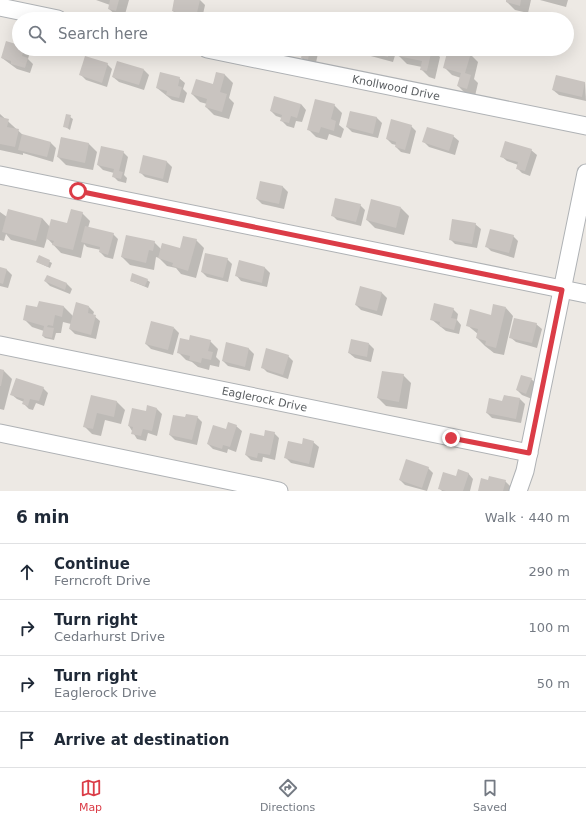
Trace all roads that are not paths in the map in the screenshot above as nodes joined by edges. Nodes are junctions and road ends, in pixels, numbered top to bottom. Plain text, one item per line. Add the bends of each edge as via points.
1 (0, 7) edge
2 (24, 12) edge
3 (241, 56) edge
4 (586, 126) edge
5 (586, 173) edge
6 (0, 176) edge
7 (562, 290) junction
8 (586, 294) edge
9 (0, 345) edge
10 (0, 433) edge
11 (529, 453) junction
12 (279, 491) edge
13 (518, 491) edge

1 - 2 street
3 - 4 street, Knollwood Drive
5 - 7 street
6 - 7 street
7 - 8 street
7 - 11 street
9 - 11 street, Eaglerock Drive
10 - 12 street
11 - 13 street

